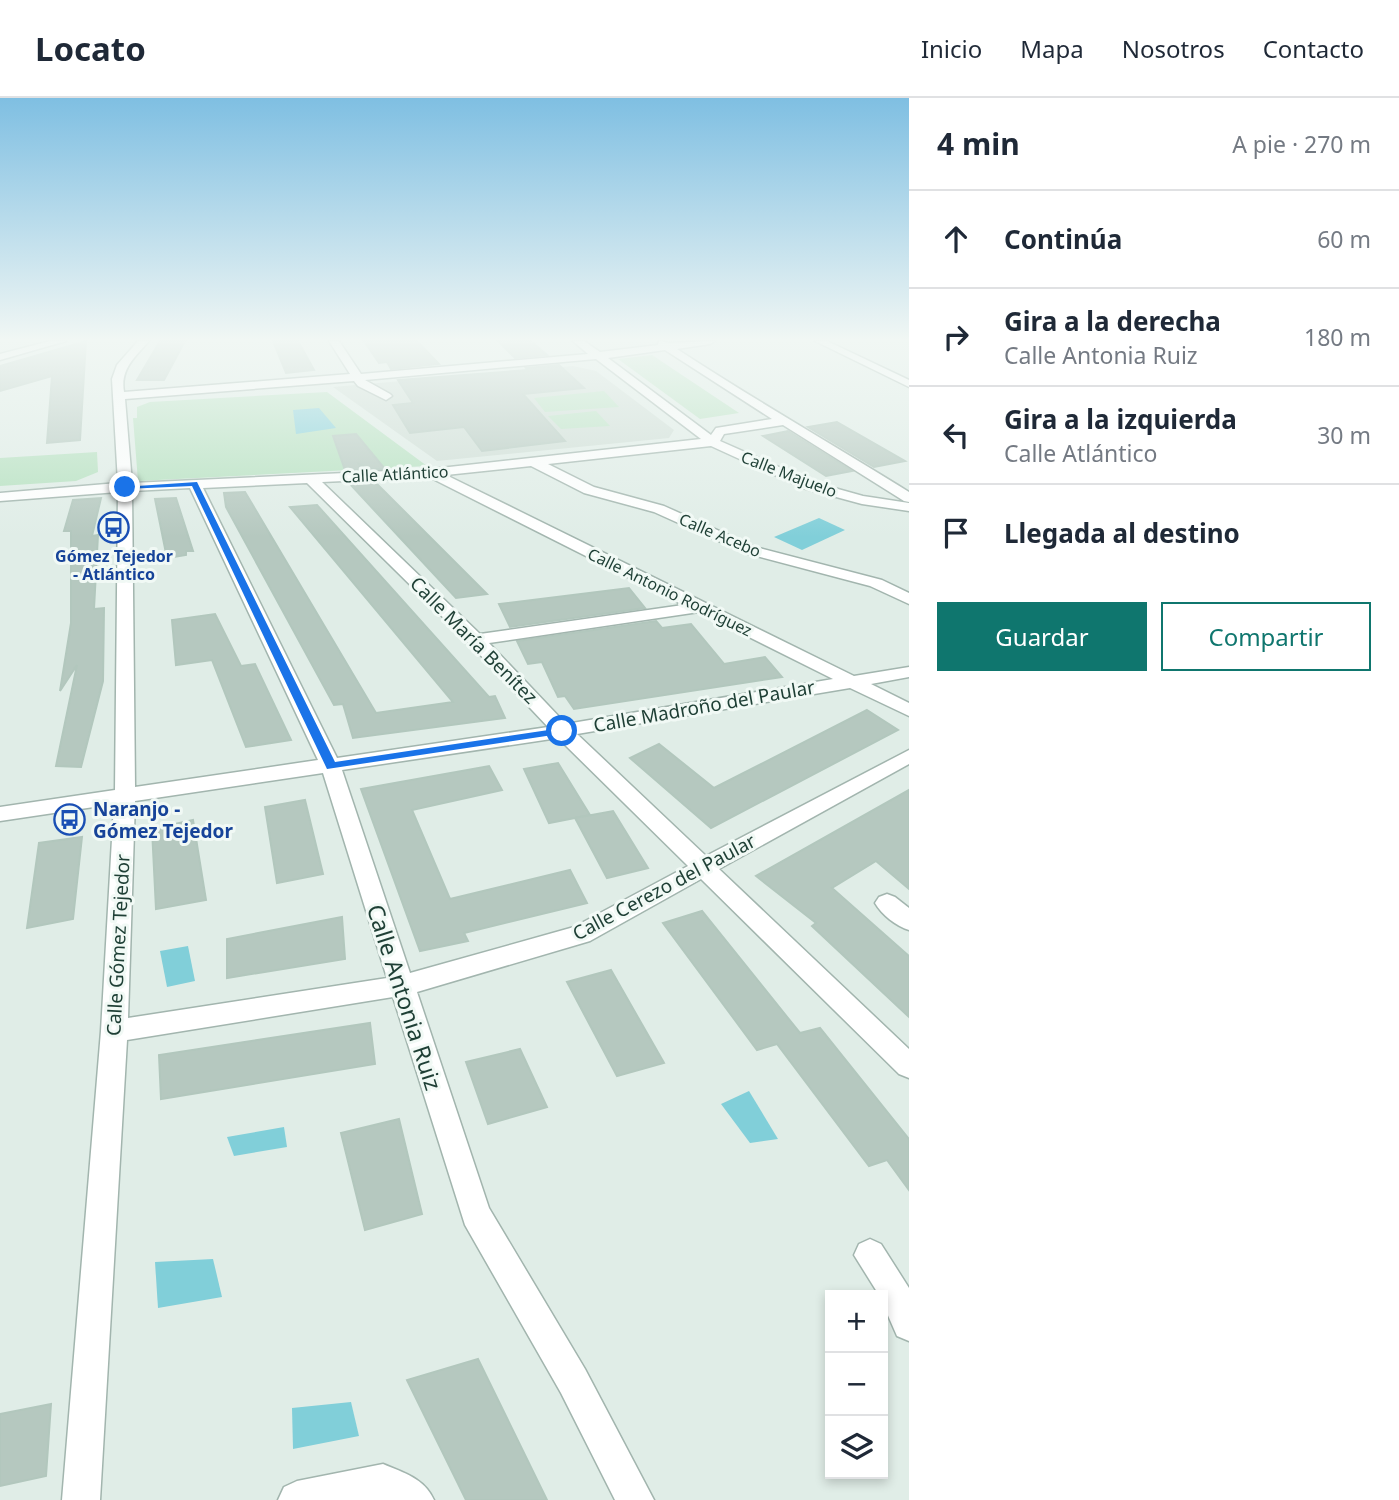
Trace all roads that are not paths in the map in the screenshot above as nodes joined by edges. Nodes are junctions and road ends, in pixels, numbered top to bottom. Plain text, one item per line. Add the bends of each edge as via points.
1 (120, 406) edge
2 (665, 406) edge
3 (760, 406) edge
4 (783, 421) junction
5 (713, 442) junction
6 (533, 462) junction
7 (431, 473) junction
8 (310, 478) junction
9 (194, 484) junction
10 (125, 487) junction
11 (0, 497) edge
12 (909, 498) edge
13 (909, 507) edge
14 (909, 599) edge
15 (701, 607) junction
16 (476, 639) junction
17 (909, 672) edge
18 (849, 681) junction
19 (909, 710) edge
20 (562, 731) junction
21 (909, 756) edge
22 (331, 766) junction
23 (125, 797) junction
24 (0, 814) edge
25 (704, 867) junction
26 (887, 902) dead end
27 (909, 921) edge
28 (401, 986) junction
29 (114, 1031) junction
30 (909, 1066) edge
31 (870, 1255) dead end
32 (909, 1324) edge
33 (82, 1500) edge
34 (297, 1500) edge
35 (415, 1500) edge
36 (635, 1500) edge

1 - 10 street, Calle Gómez Tejedor
2 - 5 street, Calle Majuelo
3 - 4 street
4 - 5 street, Calle Atlántico via 720,431
4 - 12 street
5 - 6 street, Calle Atlántico
5 - 13 street, Calle Majuelo via 808,485
6 - 7 street, Calle Atlántico
6 - 14 street, Calle Acebo via 589,490 659,509 750,550 876,583
7 - 8 street, Calle Atlántico
7 - 15 street, Calle Antonio Rodríguez
8 - 9 street, Calle Atlántico
8 - 16 street, Calle María Benítez
9 - 10 street, Calle Atlántico
9 - 22 street, Calle Antonia Ruiz
10 - 11 street, Calle Atlántico
10 - 23 street, Calle Gómez Tejedor
15 - 16 street
15 - 18 street, Calle Antonio Rodríguez
16 - 20 street, Calle María Benítez
17 - 18 street, Calle Madroño del Paular
18 - 19 street, Calle Antonio Rodríguez
18 - 20 street, Calle Madroño del Paular
20 - 22 street, Calle Madroño del Paular
20 - 25 street, Calle María Benítez
21 - 25 street, Calle Cerezo del Paular
22 - 23 street, Calle Madroño del Paular
22 - 28 street, Calle Antonia Ruiz
23 - 24 street, Calle Madroño del Paular
23 - 29 street, Calle Gómez Tejedor
25 - 28 street, Calle Cerezo del Paular via 581,934
25 - 30 street, Calle María Benítez
26 - 27 street
28 - 29 street, Calle Cerezo del Paular
28 - 36 street, Calle Antonia Ruiz via 476,1215 573,1381
29 - 33 street, Calle Gómez Tejedor
31 - 32 street
34 - 35 street via 383,1482

